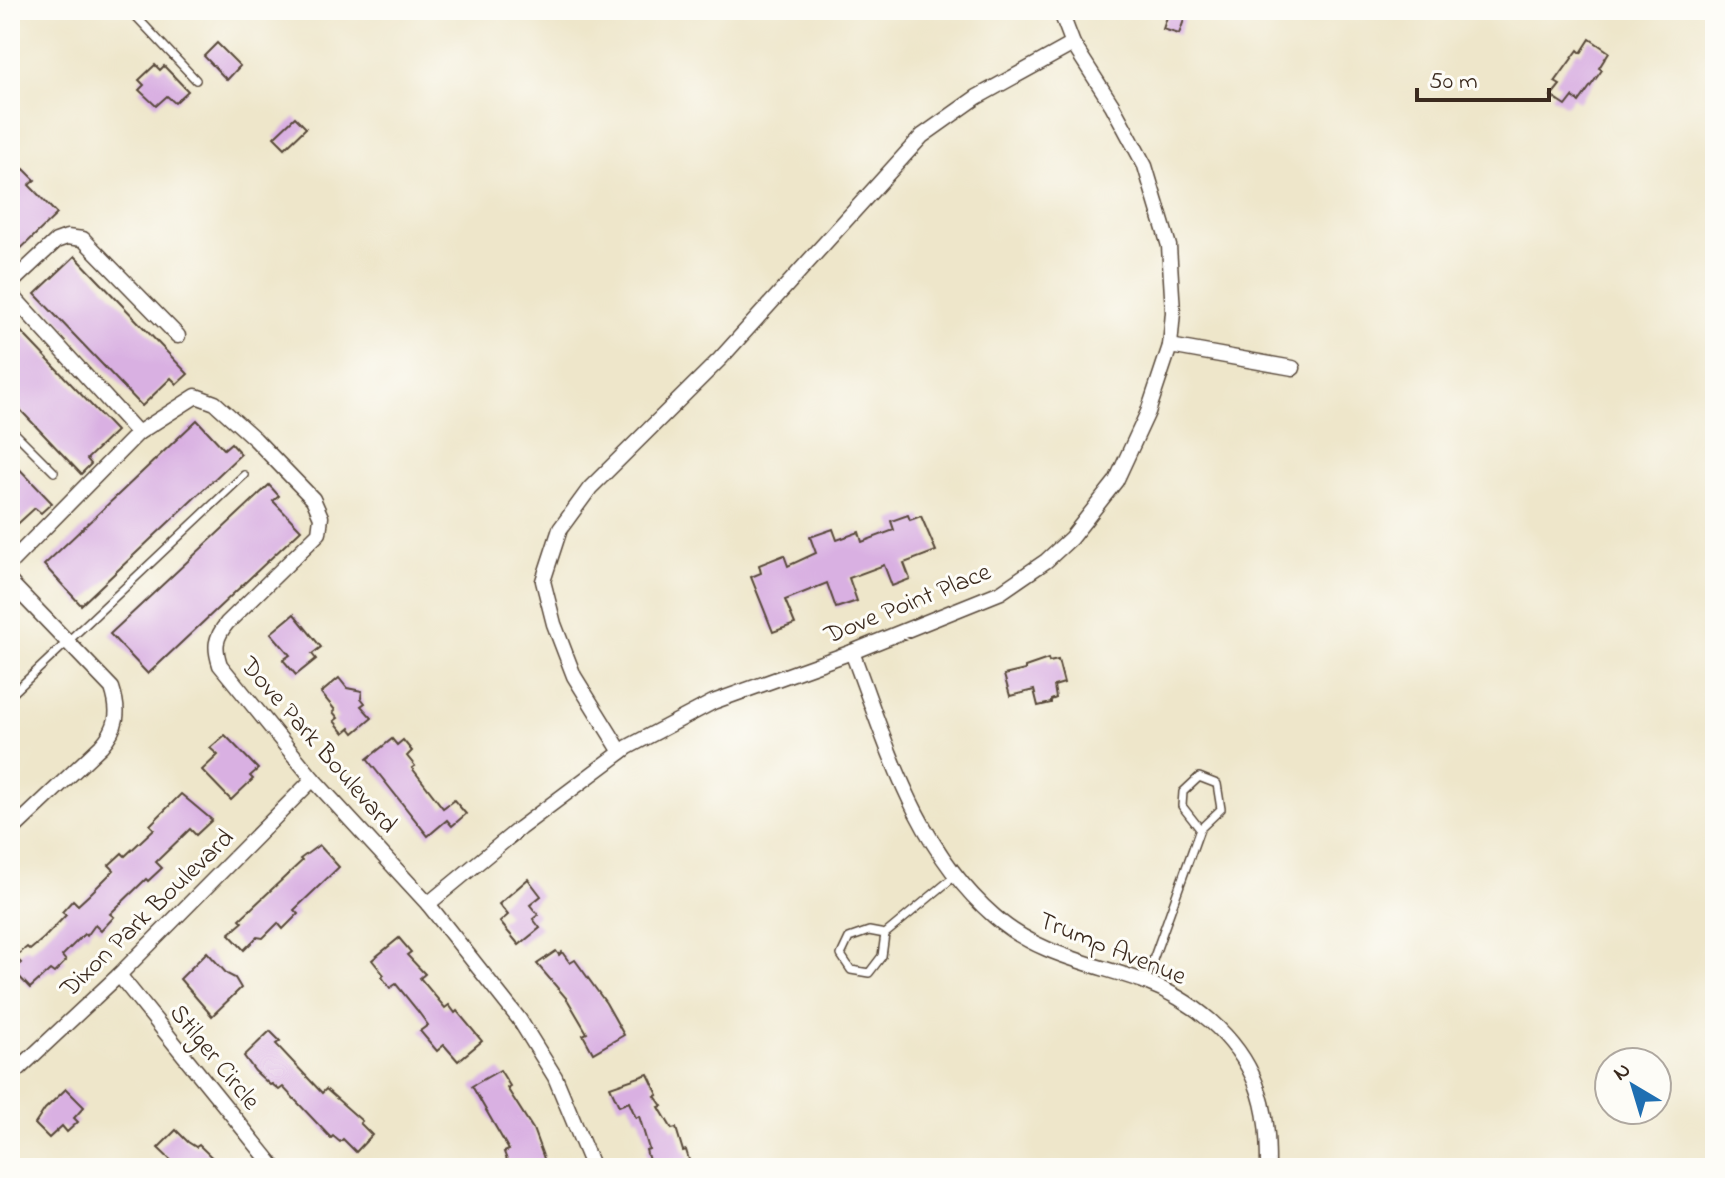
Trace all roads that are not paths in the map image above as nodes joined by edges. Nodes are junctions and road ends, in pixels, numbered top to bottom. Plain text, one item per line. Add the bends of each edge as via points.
1 (130, 10) edge
2 (1060, 10) edge
3 (1073, 44) junction
4 (196, 80) dead end
5 (10, 284) edge
6 (10, 293) edge
7 (178, 336) dead end
8 (1170, 346) junction
9 (1293, 368) dead end
10 (10, 428) edge
11 (138, 433) junction
12 (54, 472) dead end
13 (244, 475) dead end
14 (10, 563) edge
15 (10, 582) edge
16 (67, 642) junction
17 (852, 652) junction
18 (10, 696) edge
19 (621, 752) junction
20 (313, 779) junction
21 (1200, 829) junction
22 (10, 832) edge
23 (955, 876) junction
24 (428, 904) junction
25 (885, 934) junction
26 (119, 975) junction
27 (1145, 982) junction
28 (10, 1077) edge
29 (275, 1168) edge
30 (593, 1168) edge
31 (1268, 1168) edge

1 - 4 lane
2 - 3 street, Dove Point Place
3 - 8 street, Dove Point Place via 1130,136 1160,210 1172,280
3 - 19 street via 977,97 922,136 720,359 590,488 560,529 543,581 554,624 574,676
5 - 7 street via 56,241 83,239
6 - 11 street
8 - 9 street
8 - 17 street, Dove Point Place via 1148,412 1116,481 1071,538 1001,592
10 - 12 lane
11 - 14 street, Dove Park Boulevard
11 - 20 street, Dove Park Boulevard via 196,396 215,403 313,499 321,517 319,533 227,623 215,649 220,665
13 - 16 lane
15 - 16 street
16 - 18 lane
16 - 22 street via 112,688 118,718 101,746
17 - 19 street, Dove Point Place via 713,702
17 - 23 street, Trump Avenue via 915,815
19 - 24 street, Dove Point Place
20 - 24 street, Dove Park Boulevard
20 - 26 street, Dixon Park Boulevard
21 - 21 lane via 1221,809 1217,784 1199,777 1183,792 1182,806
21 - 27 lane
23 - 25 lane
23 - 27 street, Trump Avenue via 995,918 1031,943
24 - 30 street, Dove Park Boulevard via 527,1031 555,1077
25 - 25 lane via 869,931 849,938 841,955 851,970 869,973 882,956
26 - 28 street, Dixon Park Boulevard
26 - 29 street, Stilger Circle
27 - 31 street, Trump Avenue via 1196,1007 1246,1064 1265,1116

